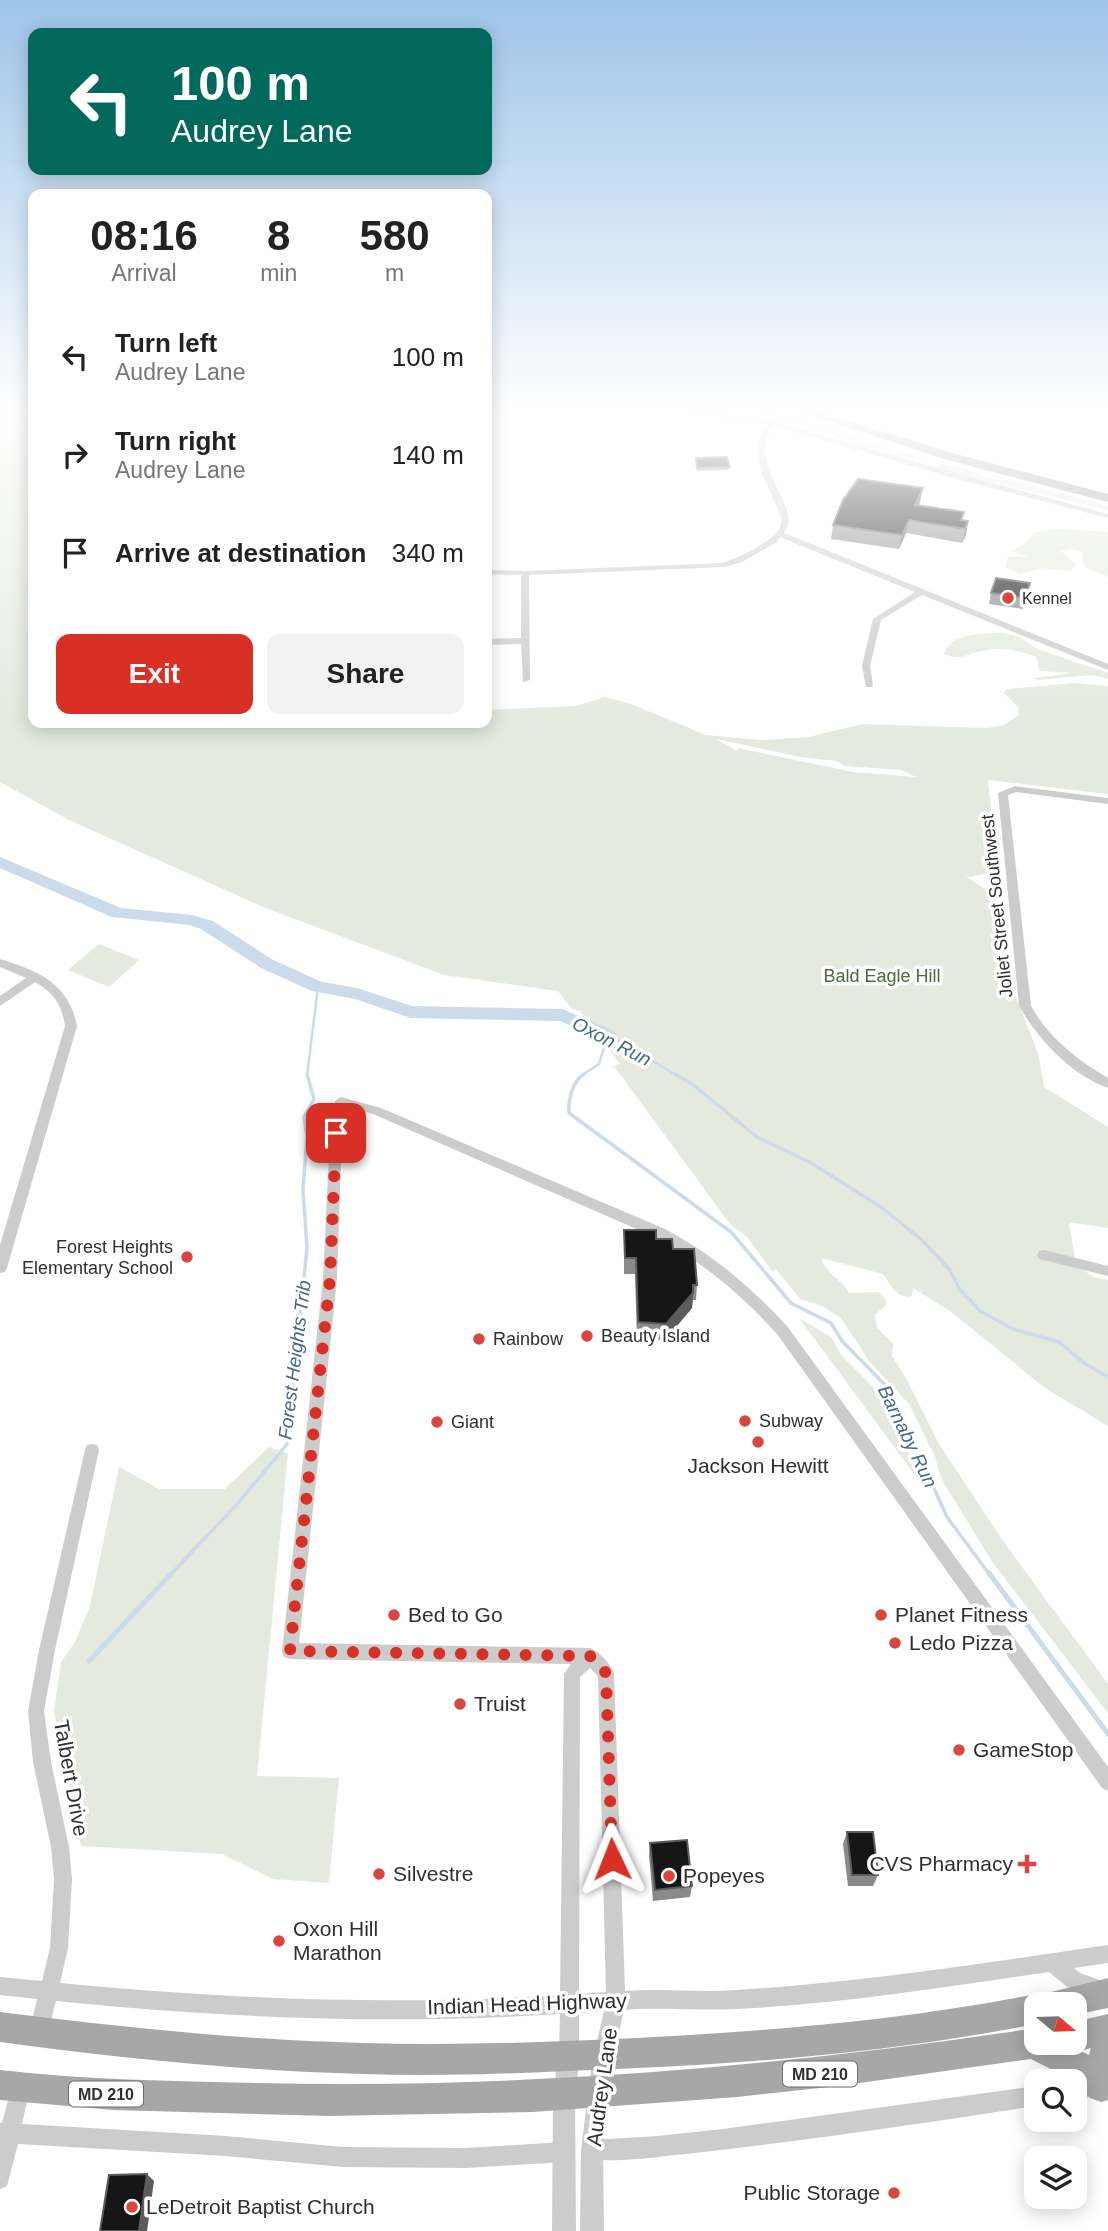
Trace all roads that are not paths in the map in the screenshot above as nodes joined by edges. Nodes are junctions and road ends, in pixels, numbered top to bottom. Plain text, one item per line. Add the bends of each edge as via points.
1 (783, 512) edge
2 (779, 534) junction
3 (492, 572) edge
4 (524, 573) junction
5 (922, 591) junction
6 (525, 641) junction
7 (492, 642) edge
8 (1108, 667) edge
9 (526, 680) dead end
10 (869, 685) dead end
11 (1108, 801) edge
12 (0, 963) edge
13 (34, 977) junction
14 (0, 1002) edge
15 (1108, 1084) edge
16 (1044, 1255) dead end
17 (0, 1268) edge
18 (1108, 1271) edge
19 (92, 1450) dead end
20 (590, 1656) junction
21 (1108, 1782) edge
22 (1108, 1954) edge
23 (1053, 1963) junction
24 (0, 1986) edge
25 (50, 1992) junction
26 (1108, 1992) edge
27 (1087, 1997) edge
28 (616, 2001) junction
29 (571, 2006) junction
30 (1024, 2011) edge
31 (0, 2027) edge
32 (1108, 2029) edge
33 (39, 2032) junction
34 (1087, 2034) edge
35 (1108, 2044) edge
36 (1024, 2045) edge
37 (604, 2054) junction
38 (1059, 2055) edge
39 (569, 2056) junction
40 (10, 2086) edge
41 (1088, 2089) edge
42 (597, 2094) junction
43 (564, 2096) junction
44 (1024, 2098) edge
45 (6, 2134) edge
46 (592, 2150) junction
47 (563, 2152) junction
48 (0, 2179) edge
49 (564, 2231) edge
50 (592, 2231) edge

1 - 2 street via 786,518
2 - 4 street via 724,565
2 - 5 street
3 - 4 street
4 - 6 street
5 - 8 street
5 - 10 street via 877,619 866,666
6 - 7 street
6 - 9 street
11 - 15 street, Joliet Street Southwest via 1015,789 1003,793 1025,1006 1054,1046
12 - 13 street
13 - 14 street
13 - 17 street via 64,998 71,1026
16 - 18 street
19 - 25 street, Talbert Drive via 36,1711 63,1879 60,1948
20 - 21 street via 290,1651 330,1279 341,1101 377,1111 660,1233 693,1249 738,1283 782,1330
20 - 28 street, Audrey Lane via 606,1673
20 - 29 street, Audrey Lane via 572,1674
22 - 23 street, Indian Head Highway
23 - 26 street via 1074,1980
23 - 28 street, Indian Head Highway via 888,1986 747,1999
24 - 25 street, Indian Head Highway
25 - 29 street, Indian Head Highway via 159,2002 326,2008
25 - 33 street, Talbert Drive
26 - 27 main road
28 - 29 street, Indian Head Highway
28 - 37 street, Audrey Lane
29 - 39 street, Audrey Lane
30 - 37 main road, MD 210 via 844,2039
31 - 33 main road, MD 210
32 - 34 main road
33 - 39 main road, MD 210 via 321,2057
35 - 41 main road
36 - 42 main road, MD 210 via 738,2084
37 - 39 main road, MD 210
37 - 42 street, Audrey Lane
38 - 41 main road via 1077,2065
39 - 43 street, Audrey Lane
40 - 43 main road, MD 210 via 79,2094 400,2102
40 - 45 street
42 - 43 main road, MD 210
42 - 46 street, Audrey Lane
43 - 47 street, Audrey Lane
44 - 46 street via 756,2136
45 - 47 street via 343,2157 466,2158
45 - 48 street
46 - 50 street, Audrey Lane
47 - 49 street, Audrey Lane

